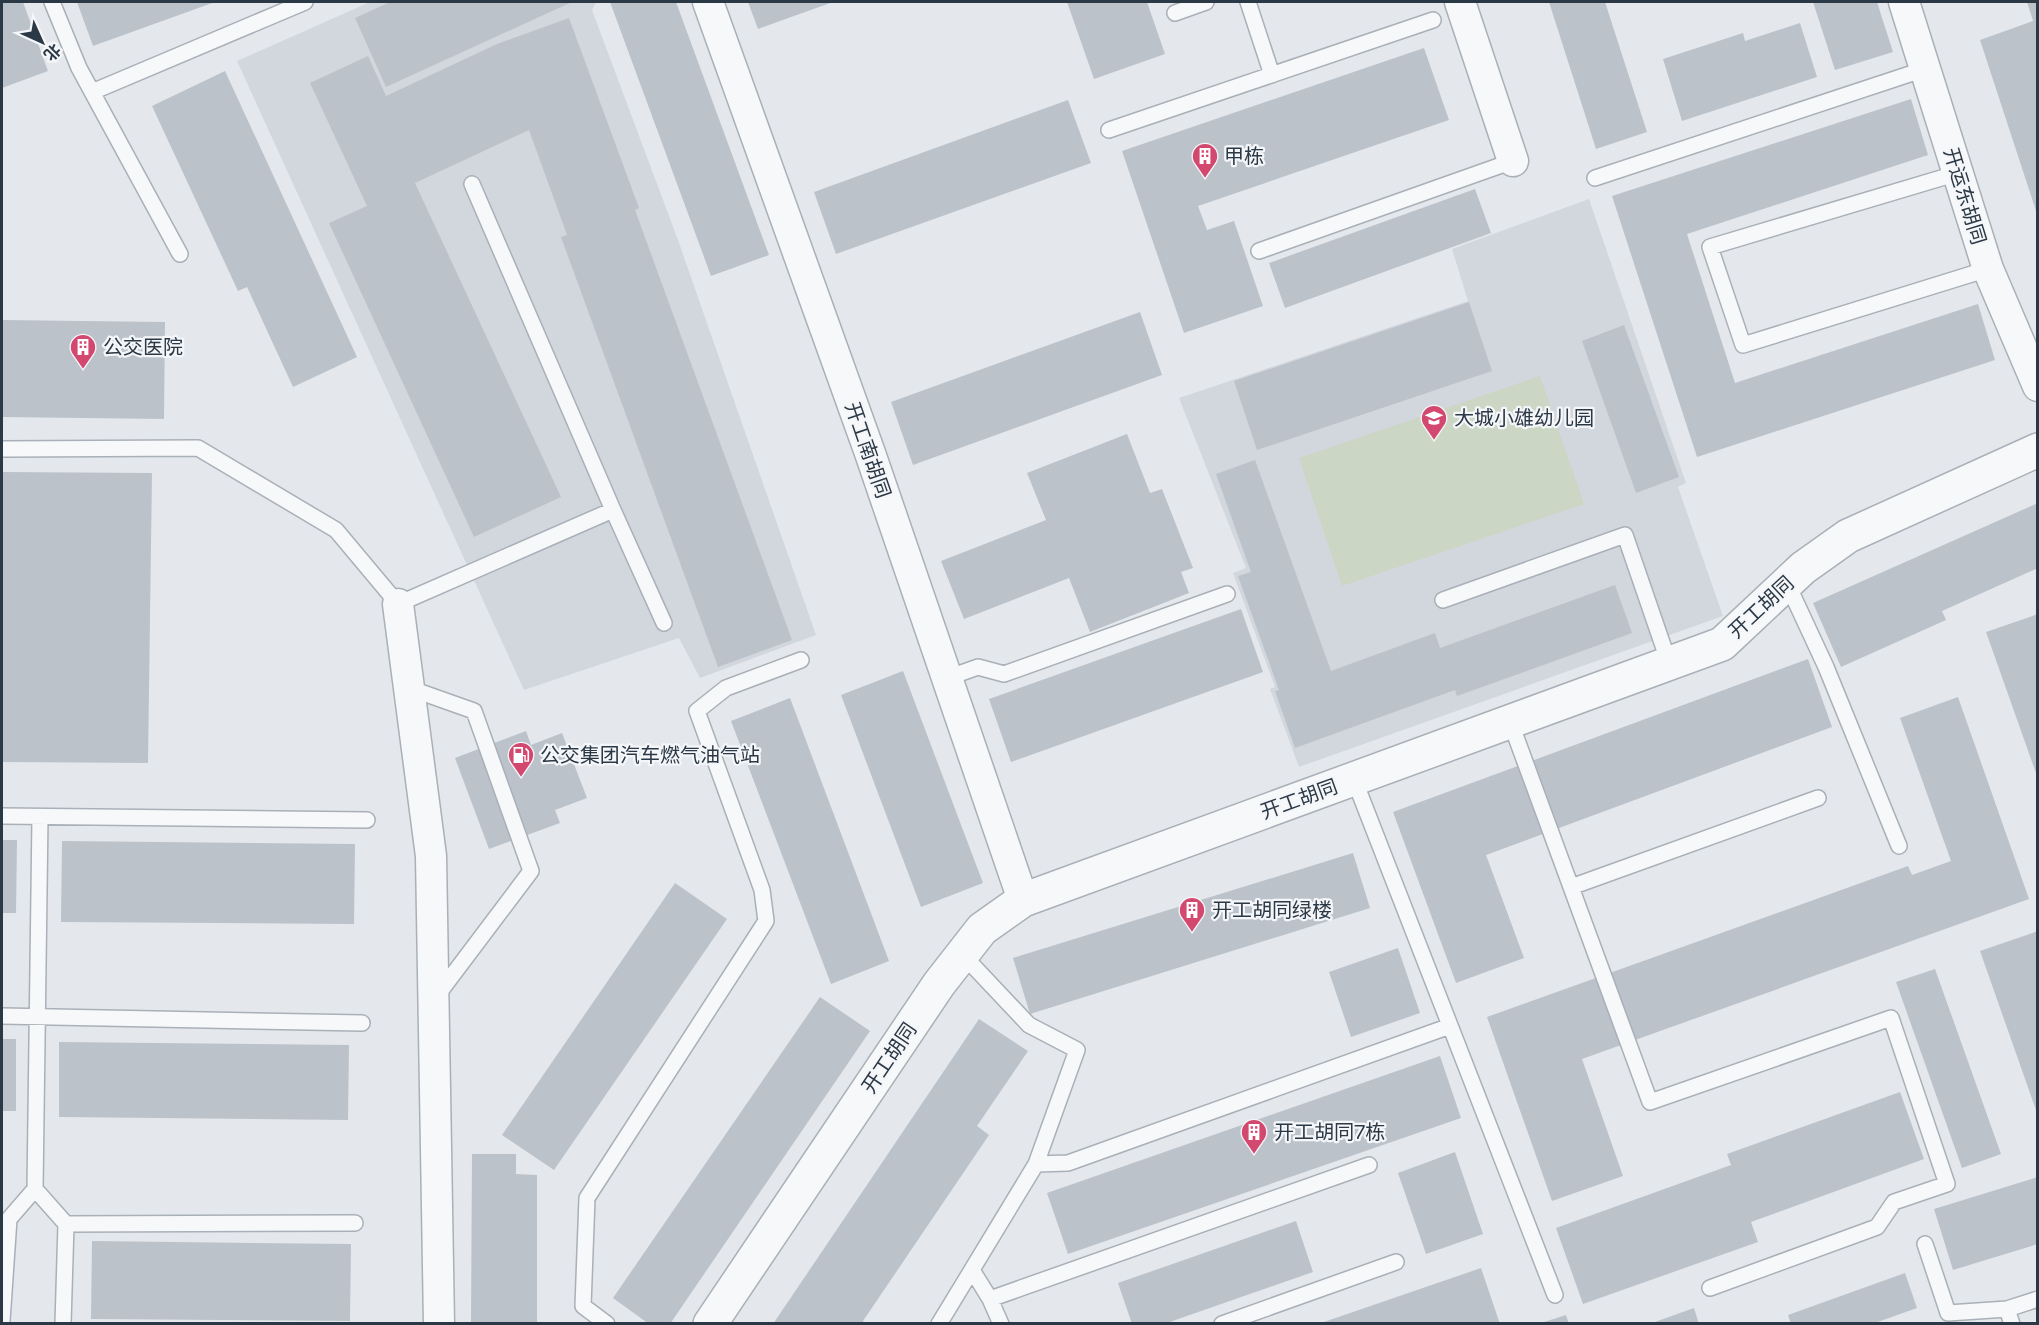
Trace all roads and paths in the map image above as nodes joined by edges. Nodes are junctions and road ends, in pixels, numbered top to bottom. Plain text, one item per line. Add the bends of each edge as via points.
1 (52, 2) edge
2 (304, 2) edge
3 (708, 2) edge
4 (1206, 2) edge
5 (1248, 2) edge
6 (1460, 2) edge
7 (1904, 2) edge
8 (1174, 13) dead end
9 (1432, 20) dead end
10 (1925, 69) junction
11 (1272, 75) junction
12 (92, 92) junction
13 (1109, 130) dead end
14 (1513, 161) joint
15 (1958, 173) junction
16 (1595, 178) dead end
17 (472, 184) dead end
18 (1259, 251) dead end
19 (180, 254) dead end
20 (1988, 268) junction
21 (2037, 386) edge
22 (2, 449) edge
23 (2037, 450) edge
24 (613, 510) junction
25 (1787, 583) junction
26 (1227, 594) dead end
27 (1443, 600) dead end
28 (398, 604) junction
29 (664, 623) dead end
30 (801, 660) dead end
31 (1669, 663) junction
32 (947, 678) junction
33 (409, 688) junction
34 (1510, 721) junction
35 (1354, 779) junction
36 (1818, 798) dead end
37 (2, 816) edge
38 (40, 817) junction
39 (367, 820) dead end
40 (1899, 846) dead end
41 (1571, 886) junction
42 (1023, 900) junction
43 (962, 954) junction
44 (434, 999) junction
45 (2, 1016) edge
46 (37, 1017) junction
47 (362, 1023) dead end
48 (1450, 1026) junction
49 (1036, 1164) junction
50 (1369, 1165) dead end
51 (35, 1189) junction
52 (5, 1219) edge
53 (355, 1223) dead end
54 (66, 1224) junction
55 (1925, 1244) dead end
56 (1396, 1262) dead end
57 (972, 1270) junction
58 (1710, 1288) dead end
59 (1555, 1295) dead end
60 (990, 1299) junction
61 (2037, 1299) edge
62 (2010, 1316) edge
63 (2, 1321) edge
64 (63, 1323) edge
65 (439, 1323) edge
66 (608, 1323) edge
67 (710, 1323) edge
68 (939, 1323) edge
69 (1001, 1323) edge
70 (1222, 1323) edge

1 - 12 lane
2 - 12 lane
3 - 32 street, 开工南胡同
4 - 8 lane
5 - 11 lane
6 - 14 street
7 - 10 street, 开运东胡同
9 - 11 lane
10 - 15 street, 开运东胡同
10 - 16 lane
11 - 13 lane
12 - 19 lane
14 - 18 lane
15 - 20 street, 开运东胡同
15 - 20 lane via 1710,247 1743,345
17 - 24 lane
20 - 21 street, 开运东胡同
22 - 28 lane via 198,448 336,530
23 - 25 street, 开工胡同 via 1848,536
24 - 28 lane
24 - 29 lane
25 - 31 street, 开工胡同 via 1722,644
25 - 40 lane
26 - 32 lane via 1004,674 978,667
27 - 31 lane via 1625,535
28 - 33 street
30 - 66 lane via 726,688 697,711 762,890 766,921 587,1198 583,1306
31 - 34 street, 开工胡同
32 - 42 street, 开工南胡同
33 - 44 street via 431,856
33 - 44 lane via 474,711 531,871
34 - 35 street, 开工胡同
34 - 41 lane
35 - 42 street, 开工胡同
35 - 48 lane
36 - 41 lane
37 - 38 lane
38 - 39 lane
38 - 46 lane
41 - 58 lane via 1650,1102 1891,1018 1947,1184 1894,1202 1877,1227
42 - 43 street, 开工胡同 via 982,929
43 - 49 lane via 1029,1025 1077,1050
43 - 67 street, 开工胡同
44 - 65 street
45 - 46 lane
46 - 47 lane
46 - 51 lane
48 - 49 lane via 1068,1163
48 - 59 lane
49 - 57 lane
50 - 60 lane
51 - 52 lane
51 - 54 lane
52 - 63 lane
53 - 54 lane
54 - 64 lane
55 - 62 lane via 1948,1313
56 - 70 lane
57 - 60 lane
57 - 68 lane
60 - 69 lane
61 - 62 lane

